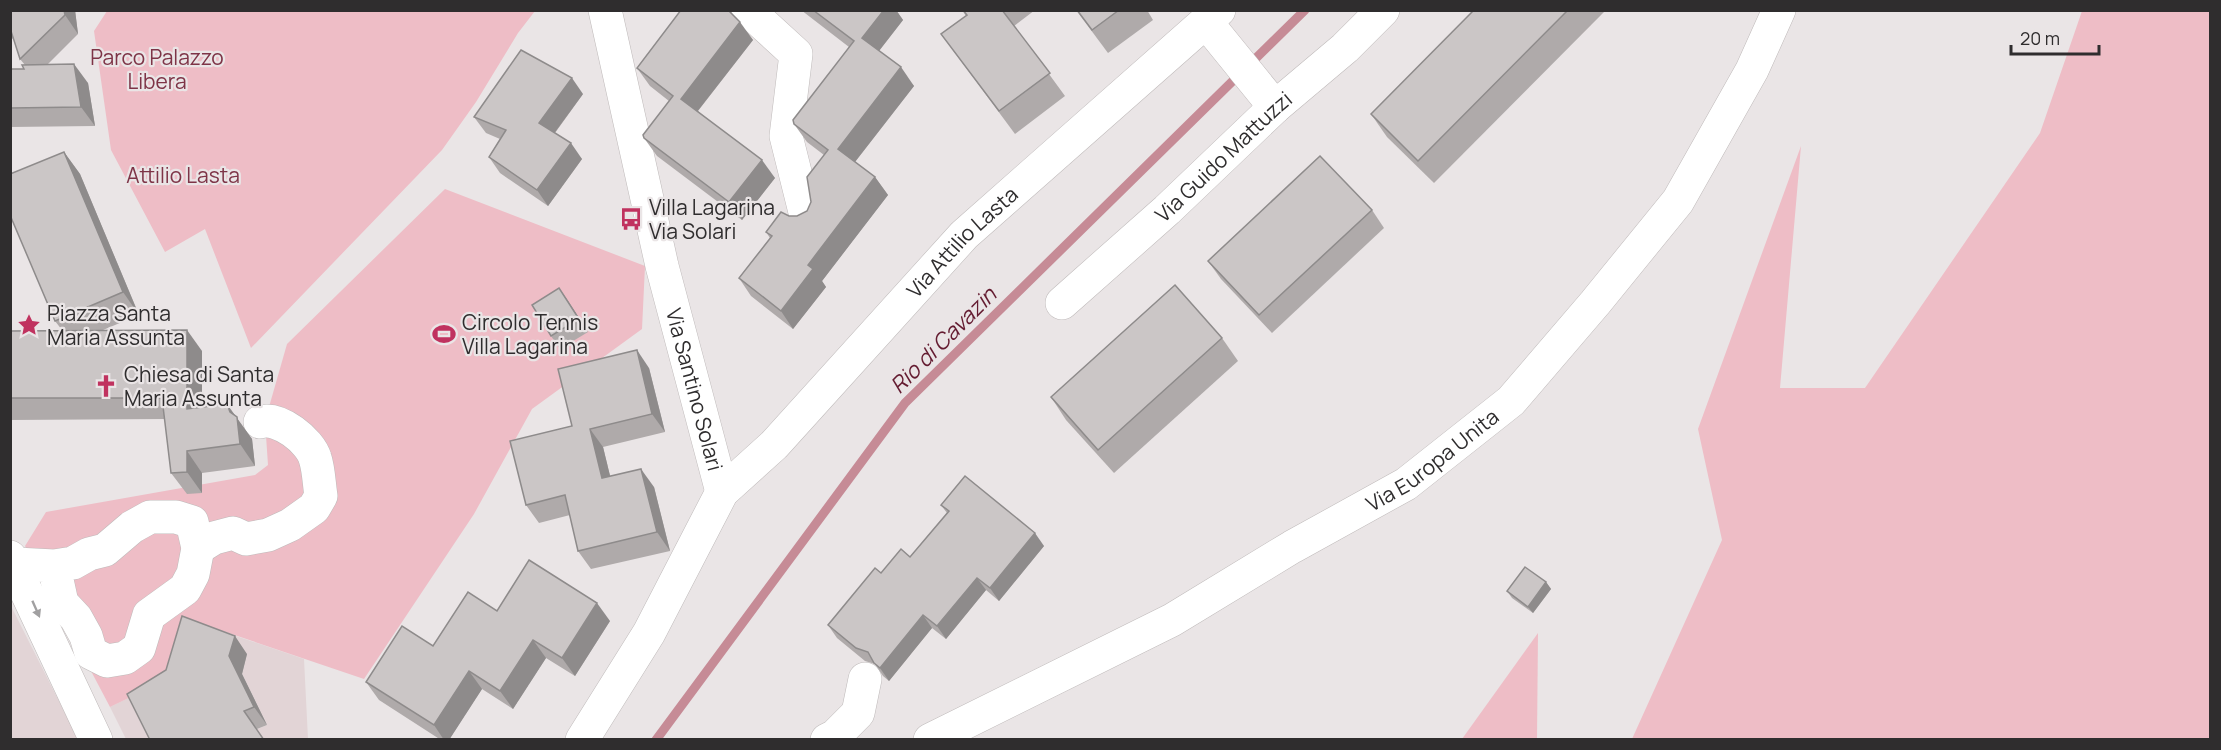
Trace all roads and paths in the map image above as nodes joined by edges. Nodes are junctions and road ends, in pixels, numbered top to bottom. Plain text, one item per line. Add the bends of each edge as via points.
1 (605, 10) edge
2 (748, 10) edge
3 (1383, 10) edge
4 (1779, 10) edge
5 (1212, 16) edge
6 (1275, 107) junction
7 (806, 216) edge
8 (1062, 303) dead end
9 (260, 422) dead end
10 (722, 492) junction
11 (198, 548) junction
12 (13, 560) edge
13 (54, 566) junction
14 (865, 679) dead end
15 (96, 740) edge
16 (582, 740) edge
17 (827, 740) edge
18 (930, 740) edge

1 - 10 street, Via Santino Solari via 662,266
2 - 7 street via 796,54 786,136
3 - 6 street, Via Guido Mattuzzi via 1346,48
4 - 18 street, Via Europa Unita via 1752,70 1678,201 1511,400 1406,484 1172,620
5 - 6 street
5 - 10 street, Via Attilio Lasta via 964,235 774,445
6 - 8 street, Via Guido Mattuzzi
9 - 11 street via 290,427 309,448 315,456 321,496 314,508 268,535 246,538 233,533
10 - 16 street, Via Santino Solari via 649,633
11 - 13 street via 192,522 176,517 150,517 105,550
11 - 13 street via 193,574 185,589 149,615 139,648 125,657 107,661 91,653 76,618 62,603
12 - 13 street
12 -> 15 street
14 - 17 street via 858,713

